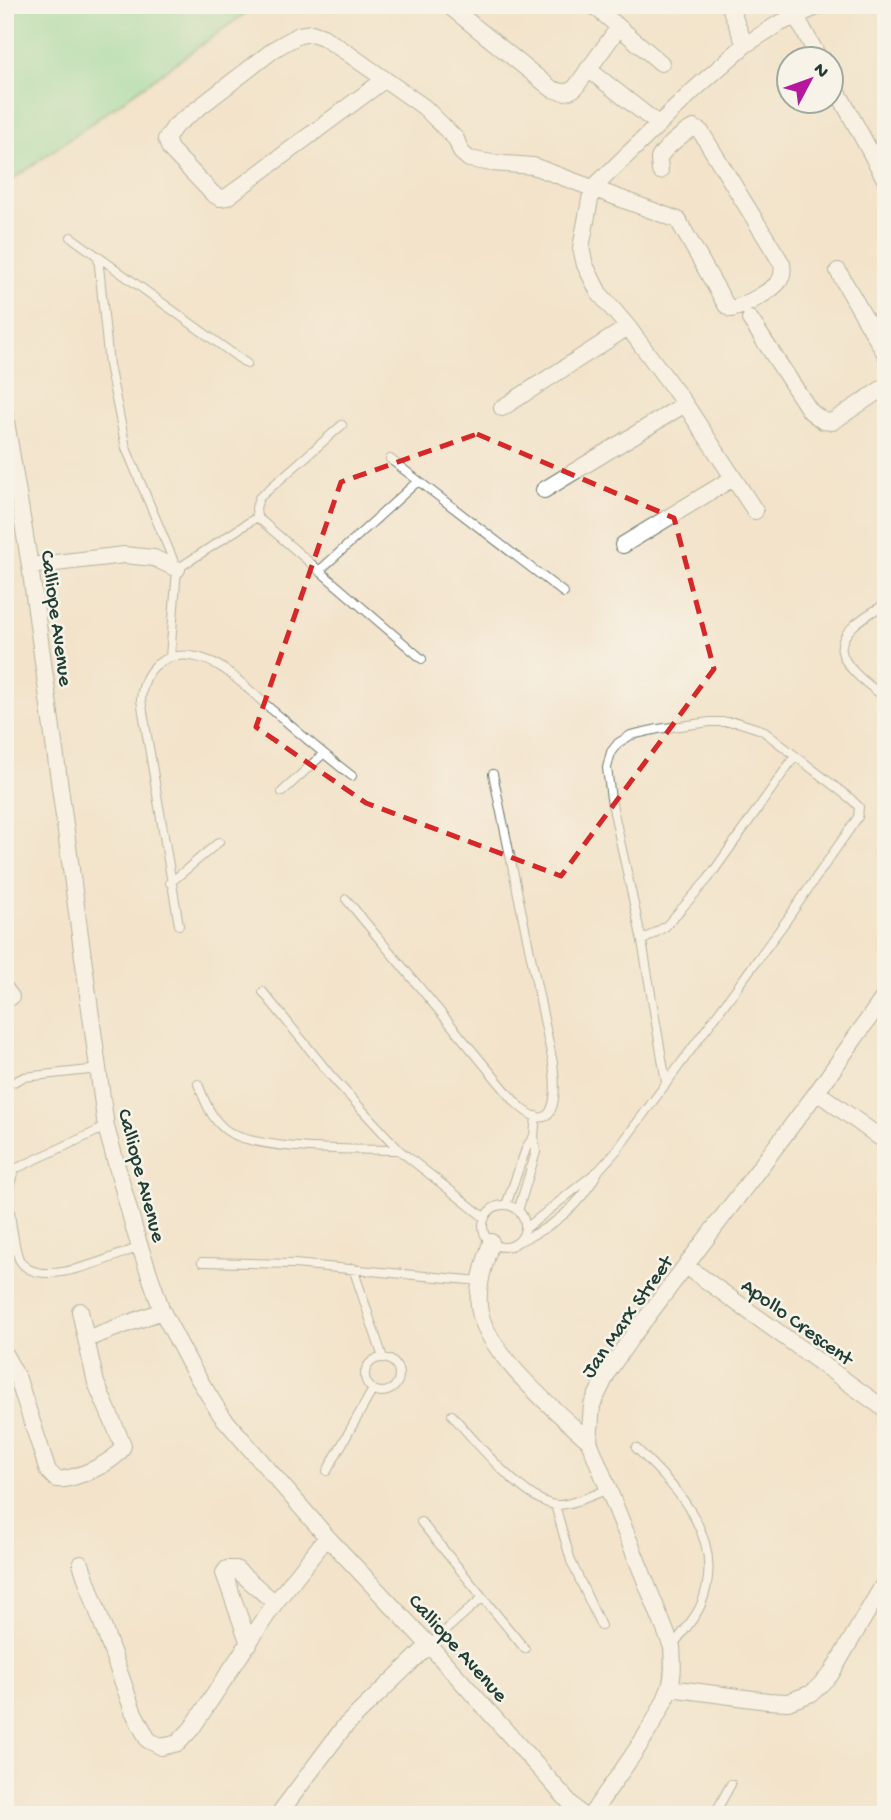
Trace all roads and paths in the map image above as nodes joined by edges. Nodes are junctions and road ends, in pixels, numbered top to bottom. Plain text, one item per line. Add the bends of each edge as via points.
1 (448, 5) edge
2 (593, 5) edge
3 (729, 5) edge
4 (821, 5) edge
5 (797, 18) junction
6 (619, 27) junction
7 (745, 45) junction
8 (812, 46) edge
9 (661, 63) dead end
10 (588, 69) junction
11 (384, 80) junction
12 (846, 108) edge
13 (658, 124) junction
14 (660, 172) dead end
15 (886, 181) edge
16 (592, 189) junction
17 (71, 237) dead end
18 (98, 256) junction
19 (838, 271) dead end
20 (750, 319) dead end
21 (628, 327) junction
22 (886, 355) edge
23 (247, 364) dead end
24 (886, 386) edge
25 (685, 404) junction
26 (502, 408) dead end
27 (5, 415) edge
28 (342, 425) dead end
29 (390, 459) dead end
30 (733, 478) junction
31 (418, 481) junction
32 (544, 489) dead end
33 (755, 511) dead end
34 (257, 517) junction
35 (623, 545) dead end
36 (30, 566) junction
37 (177, 569) junction
38 (319, 571) junction
39 (564, 593) dead end
40 (886, 604) edge
41 (170, 657) junction
42 (422, 659) dead end
43 (886, 698) edge
44 (324, 754) junction
45 (795, 756) junction
46 (493, 774) dead end
47 (352, 776) dead end
48 (282, 792) dead end
49 (219, 842) dead end
50 (170, 883) junction
51 (346, 899) dead end
52 (179, 925) dead end
53 (642, 942) junction
54 (263, 992) dead end
55 (886, 994) edge
56 (99, 1069) junction
57 (666, 1082) junction
58 (198, 1084) dead end
59 (5, 1086) edge
60 (817, 1092) junction
61 (536, 1116) junction
62 (106, 1127) junction
63 (534, 1136) junction
64 (886, 1142) edge
65 (399, 1150) junction
66 (599, 1170) junction
67 (506, 1205) junction
68 (518, 1210) junction
69 (485, 1218) junction
70 (525, 1229) junction
71 (519, 1241) junction
72 (491, 1242) junction
73 (140, 1247) junction
74 (202, 1262) dead end
75 (686, 1266) junction
76 (353, 1268) junction
77 (480, 1281) junction
78 (80, 1311) dead end
79 (162, 1311) junction
80 (86, 1339) junction
81 (5, 1355) edge
82 (383, 1358) junction
83 (373, 1389) junction
84 (886, 1410) edge
85 (452, 1415) dead end
86 (589, 1441) junction
87 (636, 1448) dead end
88 (327, 1471) dead end
89 (609, 1489) junction
90 (555, 1505) junction
91 (421, 1522) dead end
92 (327, 1537) junction
93 (81, 1564) dead end
94 (886, 1580) edge
95 (482, 1598) junction
96 (275, 1603) junction
97 (601, 1626) dead end
98 (249, 1644) junction
99 (429, 1645) junction
100 (672, 1647) junction
101 (525, 1649) dead end
102 (670, 1688) junction
103 (731, 1784) dead end
104 (591, 1814) edge
105 (278, 1815) edge
106 (714, 1815) edge

1 - 10 street via 552,89 569,92
2 - 6 street
3 - 7 street
4 - 5 street
5 - 7 street
5 - 8 street
6 - 9 street
6 - 10 street
7 - 13 street
10 - 13 street
11 - 11 street via 323,37 299,35 190,114 166,139 213,194 227,197
11 - 16 street via 424,107 469,159 533,166
12 - 15 street
13 - 16 street
14 - 16 street via 664,151 689,129 701,132 782,264 778,284 731,309 678,220
16 - 21 street via 581,248 585,265 599,293
17 - 18 lane
18 - 23 lane
18 - 37 lane via 119,421
19 - 22 street
20 - 24 street via 810,411 823,421 832,422
21 - 25 street
21 - 26 street
25 - 30 street
25 - 32 street
27 - 36 street, Calliope Avenue
28 - 34 lane via 259,498
29 - 31 lane
30 - 33 street
30 - 35 street
31 - 38 lane
31 - 39 lane
34 - 37 lane
34 - 38 lane
36 - 37 street via 124,555 153,558
36 - 56 street, Calliope Avenue
37 - 41 lane
38 - 42 lane
40 - 43 lane via 855,623 843,640 842,651 852,671
41 - 44 lane via 194,657 224,669
41 - 50 lane via 149,671 141,701
44 - 47 lane
44 - 48 lane
45 - 53 lane via 708,879 666,926
45 - 53 lane via 762,730 737,722 657,729 618,743 607,768
45 - 57 lane via 857,804 858,817
46 - 61 lane via 553,1063 555,1101 550,1112
49 - 50 lane
50 - 52 lane
51 - 61 lane via 502,1088 526,1113
53 - 57 lane
54 - 65 lane
55 - 60 street, Jan Marx Street
56 - 59 lane via 24,1077
56 - 62 street, Calliope Avenue
57 - 66 lane
58 - 65 lane via 216,1121 229,1132 292,1147
60 - 64 street
60 - 75 street, Jan Marx Street
61 - 63 lane
62 - 73 street, Calliope Avenue
62 - 73 lane via 15,1169 8,1202 19,1259 32,1272 53,1274
63 - 67 lane
63 - 68 lane via 536,1152
65 - 69 lane
66 - 70 lane
66 - 71 lane via 568,1212
67 - 68 lane
67 - 69 lane via 493,1208
68 - 70 lane
69 - 72 lane via 484,1231
70 - 71 lane
71 - 72 lane via 508,1247
72 - 77 street
73 - 79 street, Calliope Avenue
74 - 76 lane
75 - 84 street, Apollo Crescent
75 - 86 street, Jan Marx Street via 609,1370 592,1405
76 - 77 lane
76 - 82 lane
77 - 86 street via 484,1328 496,1346 530,1387
78 - 80 street
79 - 80 street
79 - 92 street, Calliope Avenue via 221,1415
80 - 81 street via 96,1383 122,1451 68,1479 56,1479 48,1471 18,1379
82 - 83 lane via 372,1360 365,1370 365,1381
82 - 83 lane via 397,1366 399,1377 389,1391
83 - 88 lane
85 - 90 lane via 515,1481
86 - 89 street, Jan Marx Street
87 - 100 lane via 682,1496 703,1537 708,1562 699,1608
89 - 90 lane
89 - 100 street, Jan Marx Street
90 - 97 lane via 572,1561
91 - 95 lane
92 - 96 street
92 - 99 street, Calliope Avenue
93 - 98 street via 133,1711 154,1745 171,1746 184,1738
94 - 102 street via 831,1674 812,1693 788,1702
95 - 99 lane
95 - 101 lane
96 - 98 street
96 - 98 street via 236,1569 224,1573
99 - 104 street, Calliope Avenue via 569,1800
99 - 105 street via 344,1727
100 - 102 street, Jan Marx Street
102 - 104 street, Jan Marx Street
103 - 106 lane

